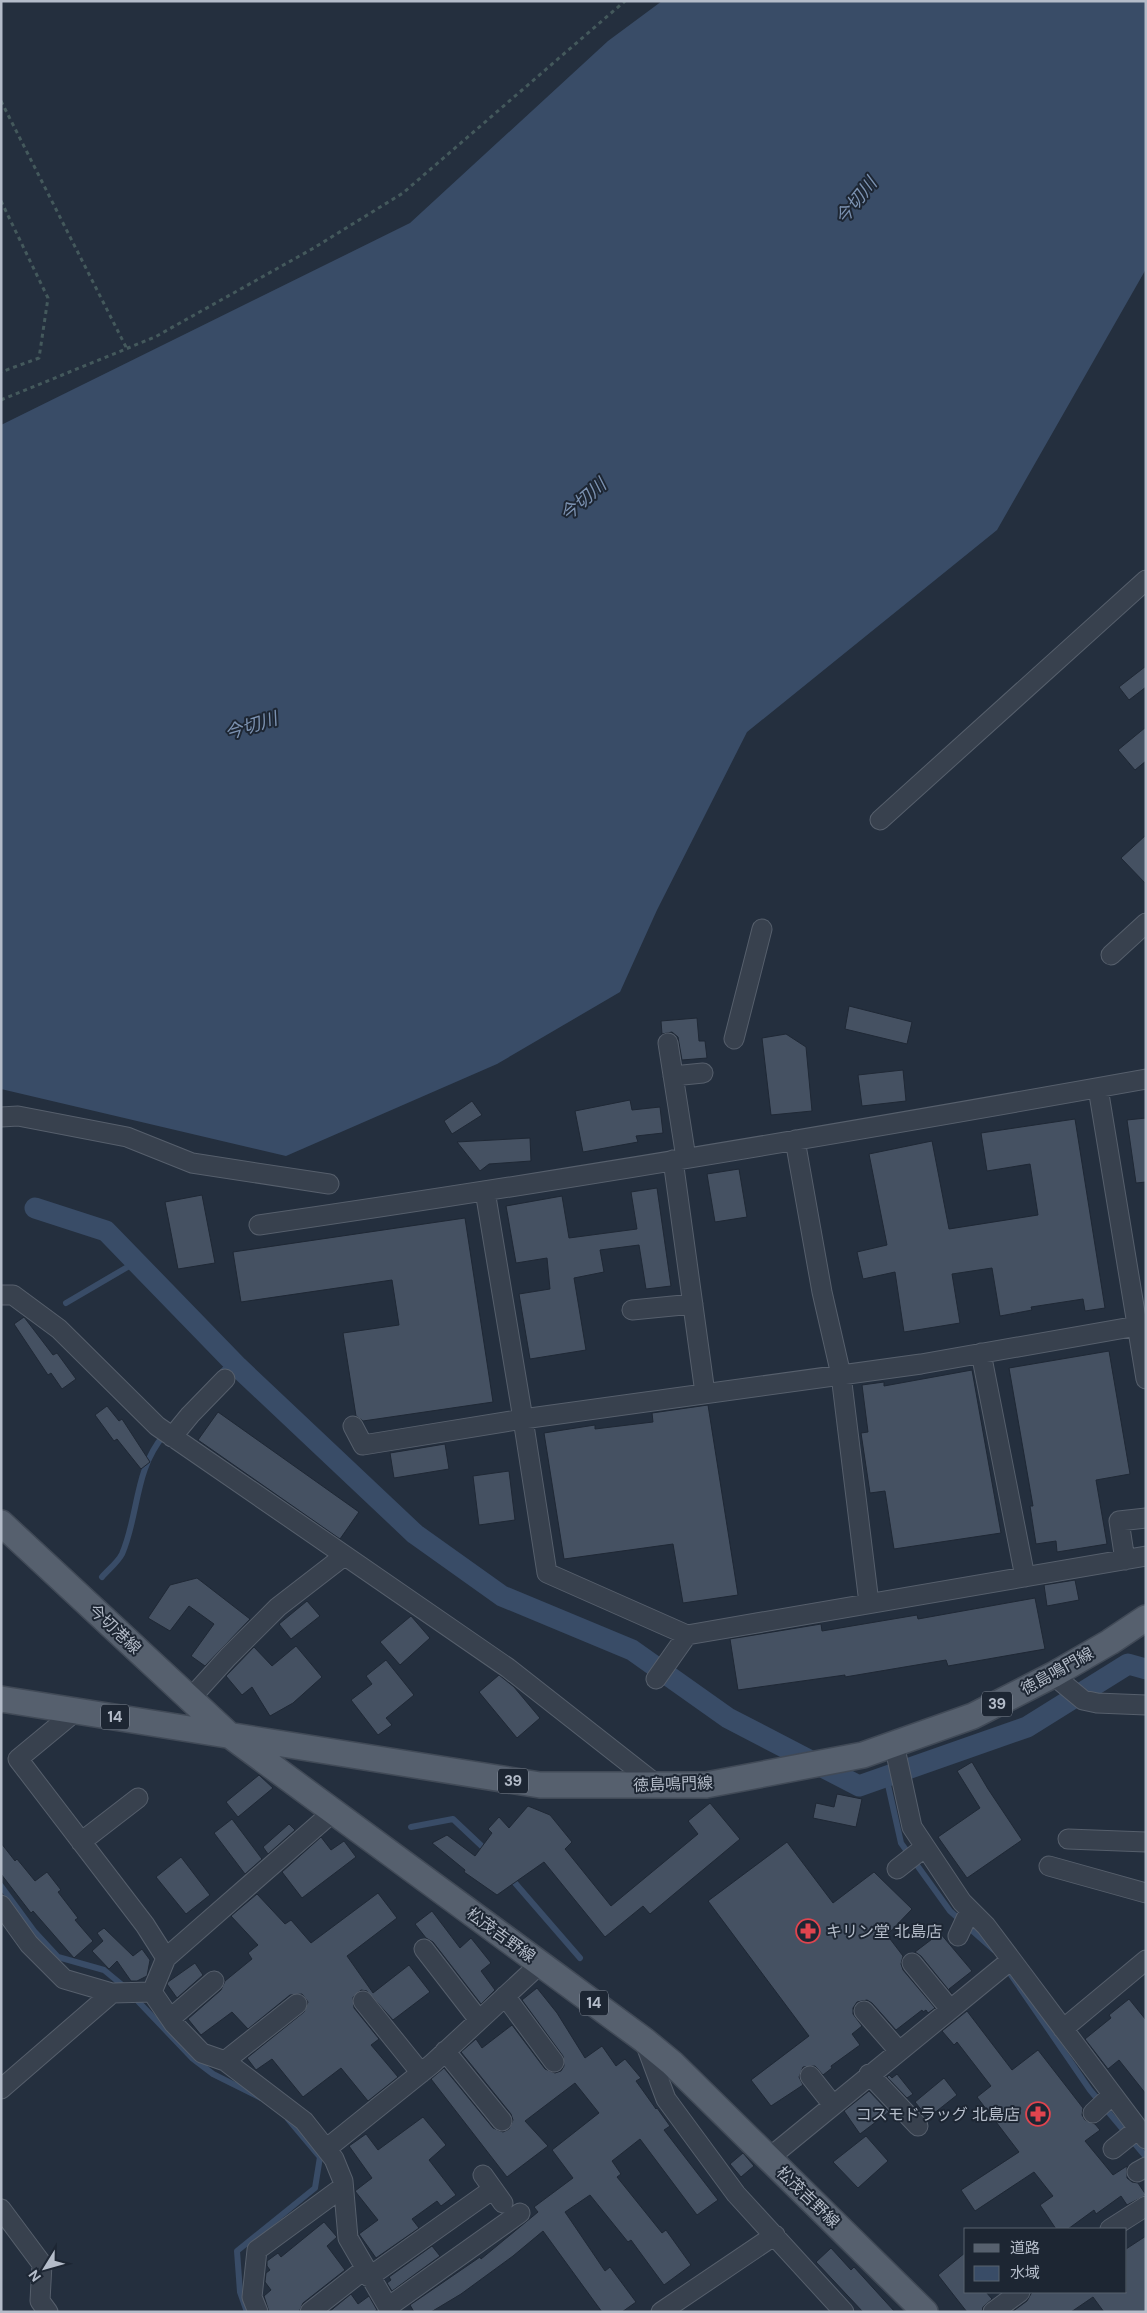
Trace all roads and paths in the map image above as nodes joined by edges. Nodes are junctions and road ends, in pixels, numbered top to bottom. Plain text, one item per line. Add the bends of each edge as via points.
1 (626, 1) edge
2 (1, 101) edge
3 (1, 201) edge
4 (127, 349) junction
5 (1, 372) edge
6 (1, 400) edge
7 (1146, 580) edge
8 (880, 820) dead end
9 (1146, 923) edge
10 (762, 929) dead end
11 (1111, 955) dead end
12 (734, 1039) dead end
13 (668, 1044) dead end
14 (703, 1073) dead end
15 (673, 1076) junction
16 (1146, 1079) edge
17 (1098, 1088) junction
18 (1, 1117) edge
19 (795, 1140) junction
20 (680, 1159) junction
21 (329, 1184) dead end
22 (485, 1192) junction
23 (260, 1225) dead end
24 (1, 1295) edge
25 (693, 1304) junction
26 (632, 1310) dead end
27 (1137, 1326) junction
28 (981, 1353) junction
29 (841, 1375) junction
30 (225, 1379) dead end
31 (1146, 1379) edge
32 (705, 1393) junction
33 (523, 1419) junction
34 (352, 1426) dead end
35 (172, 1437) junction
36 (1146, 1518) edge
37 (1, 1523) edge
38 (344, 1556) junction
39 (1146, 1556) edge
40 (1125, 1560) junction
41 (1025, 1577) junction
42 (869, 1604) junction
43 (1146, 1618) edge
44 (687, 1634) junction
45 (1053, 1675) junction
46 (656, 1679) dead end
47 (190, 1698) junction
48 (1, 1699) edge
49 (1146, 1705) edge
50 (76, 1710) junction
51 (228, 1734) junction
52 (894, 1744) junction
53 (657, 1785) junction
54 (138, 1798) dead end
55 (334, 1811) junction
56 (1068, 1839) dead end
57 (81, 1842) junction
58 (1146, 1842) edge
59 (925, 1847) junction
60 (1049, 1866) dead end
61 (897, 1869) dead end
62 (1146, 1893) edge
63 (1, 1905) edge
64 (970, 1910) junction
65 (958, 1936) dead end
66 (424, 1949) dead end
67 (166, 1958) junction
68 (1012, 1960) junction
69 (1146, 1960) edge
70 (912, 1963) dead end
71 (540, 1964) junction
72 (214, 1981) dead end
73 (152, 1992) junction
74 (112, 1993) junction
75 (505, 1996) junction
76 (363, 2001) dead end
77 (297, 2004) dead end
78 (950, 2009) junction
79 (864, 2011) dead end
80 (171, 2018) junction
81 (479, 2020) junction
82 (1063, 2029) junction
83 (644, 2040) junction
84 (446, 2051) junction
85 (899, 2051) junction
86 (225, 2061) junction
87 (554, 2062) dead end
88 (421, 2073) junction
89 (869, 2074) junction
90 (810, 2076) dead end
91 (1, 2089) edge
92 (1112, 2095) junction
93 (833, 2105) junction
94 (1093, 2113) dead end
95 (502, 2121) dead end
96 (918, 2126) dead end
97 (1142, 2134) edge
98 (326, 2149) junction
99 (1113, 2149) dead end
100 (769, 2158) junction
101 (343, 2187) junction
102 (493, 2189) dead end
103 (1146, 2206) edge
104 (1, 2209) edge
105 (520, 2213) dead end
106 (1112, 2228) edge
107 (775, 2235) junction
108 (367, 2273) junction
109 (1019, 2293) edge
110 (390, 2310) edge
111 (48, 2312) edge
112 (258, 2312) edge
113 (310, 2312) edge
114 (661, 2312) edge
115 (844, 2312) edge
116 (925, 2312) edge
117 (993, 2312) edge

1 - 4 path via 403,193 238,292
2 - 4 path
3 - 5 path via 48,298 39,358
4 - 6 path
7 - 8 street
9 - 11 street
10 - 12 street
13 - 15 street
14 - 15 street
15 - 20 street
16 - 17 street
17 - 19 street
17 - 27 street
18 - 21 street via 18,1116 127,1137 192,1163
19 - 20 street
19 - 29 street via 822,1292
20 - 22 street
20 - 25 street
22 - 23 street
22 - 33 street
24 - 35 street via 13,1295 59,1329
25 - 26 street
25 - 32 street
27 - 28 street
27 - 31 street
28 - 29 street
28 - 41 street
29 - 32 street
29 - 42 street
30 - 35 street
32 - 33 street
33 - 34 street via 363,1445
33 - 44 street via 547,1573
35 - 38 street
36 - 40 street via 1120,1521
37 - 47 main road, 今切港線
38 - 47 street via 278,1607
38 - 53 street via 508,1668
39 - 40 street
40 - 41 street
41 - 42 street
42 - 44 street
43 - 45 main road, 徳島鳴門線 / 39
44 - 46 street
45 - 49 street via 1083,1700
45 - 52 main road, 徳島鳴門線 / 39 via 973,1716
47 - 51 main road, 今切港線
48 - 50 main road, 松茂吉野線 / 14
50 - 51 main road, 松茂吉野線 / 14
50 - 57 street via 18,1760
51 - 53 main road, 徳島鳴門線 / 39 via 540,1785
51 - 55 main road, 松茂吉野線 / 14
52 - 53 main road, 徳島鳴門線 / 39 via 863,1755 706,1785
52 - 59 street via 912,1827
54 - 57 street
55 - 67 street
55 - 71 main road, 松茂吉野線 / 14
56 - 58 street
57 - 67 street
59 - 61 street
59 - 64 street
60 - 62 street
63 - 74 street via 29,1944 64,1978
64 - 65 street
64 - 68 street
66 - 81 street
67 - 73 street
68 - 78 street
68 - 82 street
69 - 82 street
70 - 78 street
71 - 75 street
71 - 83 main road, 松茂吉野線 / 14
72 - 80 street
73 - 74 street
73 - 80 street
74 - 91 street
75 - 81 street
75 - 87 street
76 - 88 street
77 - 86 street
78 - 85 street
79 - 85 street
80 - 86 street via 202,2053
81 - 84 street
82 - 92 street
83 - 100 main road, 松茂吉野線 / 14
83 - 107 street via 666,2099 736,2194
84 - 88 street
84 - 95 street
85 - 89 street
86 - 98 street via 304,2120
88 - 98 street
89 - 93 street
89 - 96 street
90 - 93 street
92 - 94 street
92 - 97 street
93 - 100 street
97 - 99 street
98 - 101 street via 334,2159
100 - 116 main road, 松茂吉野線 / 14
101 - 108 street via 348,2238
101 - 112 street via 257,2250 252,2297
102 - 108 street
103 - 106 street
104 - 111 street via 42,2264 40,2301
105 - 110 street
107 - 114 street
107 - 115 street
108 - 110 street
108 - 113 street
109 - 117 street

